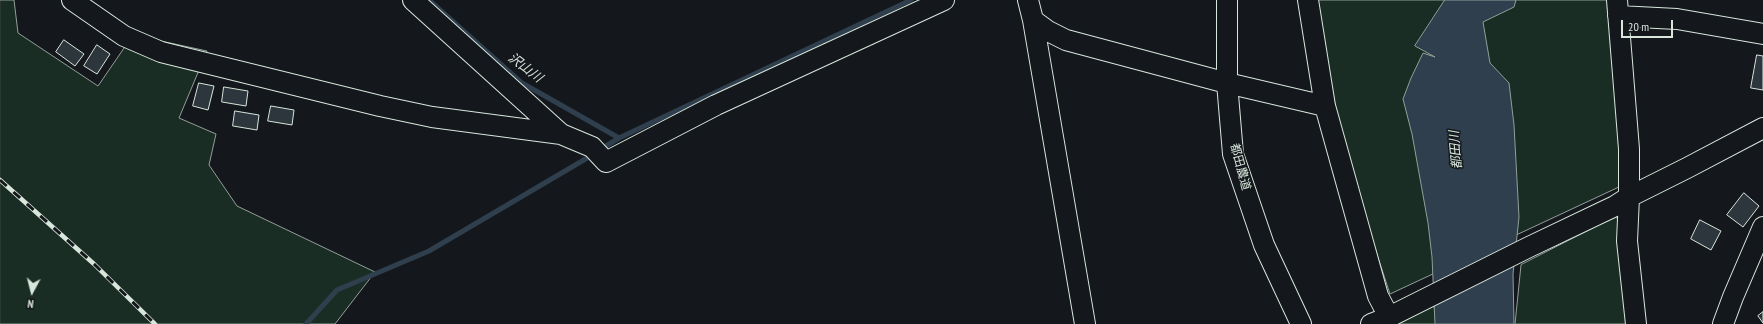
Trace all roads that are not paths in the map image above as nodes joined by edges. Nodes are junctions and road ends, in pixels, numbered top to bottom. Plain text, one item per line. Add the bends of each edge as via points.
1 (72, 0) edge
2 (412, 0) edge
3 (944, 0) edge
4 (1028, 0) edge
5 (1227, 0) edge
6 (1308, 0) edge
7 (1617, 8) edge
8 (1033, 20) junction
9 (1763, 34) edge
10 (1226, 83) junction
11 (1325, 106) junction
12 (1763, 128) edge
13 (561, 134) junction
14 (1622, 201) junction
15 (1763, 227) edge
16 (1380, 321) edge
17 (1085, 324) edge
18 (1301, 324) edge
19 (1636, 324) edge
20 (1723, 324) edge

1 - 13 street via 124,36 162,52 432,117
2 - 13 street
3 - 13 street via 716,105 606,162 592,147
4 - 8 street
5 - 10 street, 都田農道
6 - 11 street
7 - 9 street
7 - 14 street via 1628,149
8 - 10 street via 1066,40
8 - 17 street
10 - 11 street
10 - 18 street, 都田農道 via 1233,154 1264,245
11 - 16 street via 1378,296
12 - 14 street
14 - 16 street
14 - 19 street
15 - 20 street

